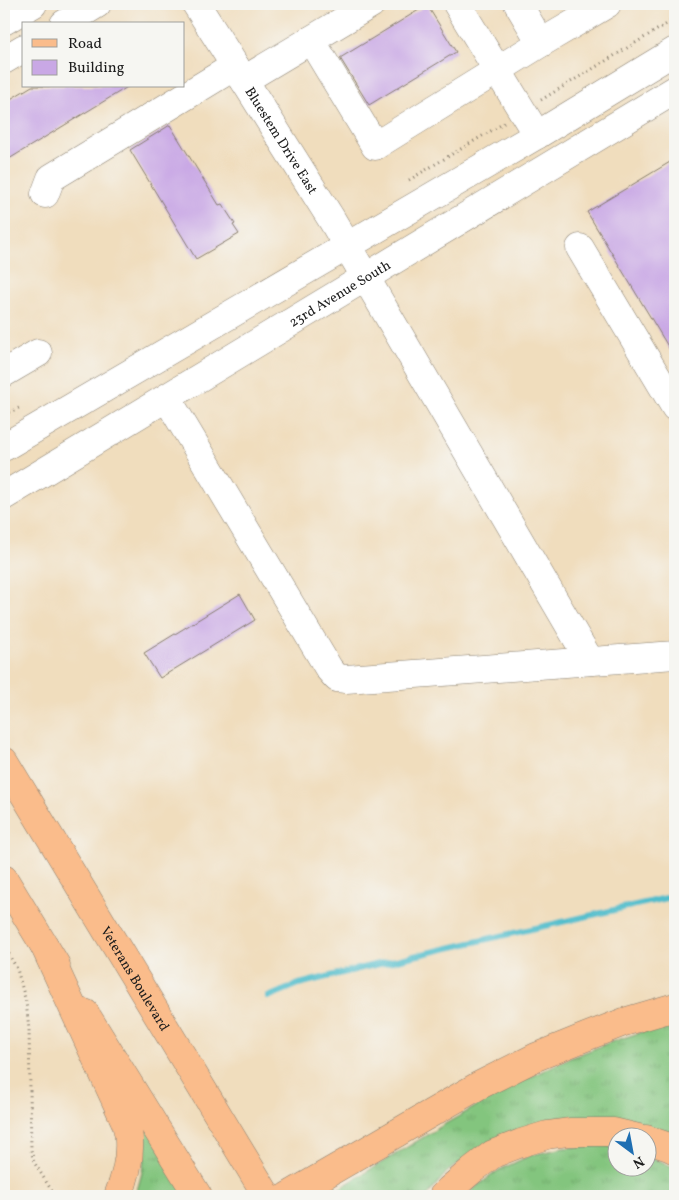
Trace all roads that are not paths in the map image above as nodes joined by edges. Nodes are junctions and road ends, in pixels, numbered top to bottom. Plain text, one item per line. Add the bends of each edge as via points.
1 (33, 4) edge
2 (96, 4) edge
3 (196, 4) edge
4 (370, 4) edge
5 (457, 4) edge
6 (518, 4) edge
7 (607, 4) edge
8 (4, 21) edge
9 (67, 22) edge
10 (310, 40) junction
11 (541, 43) junction
12 (22, 49) edge
13 (675, 51) edge
14 (4, 60) edge
15 (498, 71) junction
16 (240, 73) junction
17 (675, 90) edge
18 (537, 135) junction
19 (45, 194) dead end
20 (347, 246) junction
21 (580, 248) dead end
22 (365, 277) junction
23 (38, 353) dead end
24 (4, 374) edge
25 (167, 398) junction
26 (675, 408) edge
27 (4, 447) edge
28 (4, 496) edge
29 (675, 655) edge
30 (590, 661) junction
31 (4, 761) edge
32 (4, 879) edge
33 (44, 945) junction
34 (675, 1007) edge
35 (606, 1131) edge
36 (656, 1142) edge
37 (675, 1150) edge
38 (118, 1196) edge
39 (198, 1196) edge
40 (267, 1196) edge
41 (288, 1196) edge
42 (443, 1196) edge

1 - 8 street
2 - 9 street
3 - 16 street, Bluestem Drive East
4 - 10 street
5 - 15 street
6 - 11 street
7 - 11 street
10 - 15 street via 375,146
10 - 16 street
11 - 15 street
12 - 14 street
13 - 18 street
15 - 18 street
16 - 19 street via 51,178
16 - 20 street, Bluestem Drive East
17 - 22 street, 23rd Avenue South
18 - 20 street
20 - 22 street, Bluestem Drive East
20 - 27 street
21 - 26 street
22 - 25 street, 23rd Avenue South
22 - 30 street, Bluestem Drive East
23 - 24 street
25 - 28 street, 23rd Avenue South
25 - 30 street via 337,678
29 - 30 street
31 - 40 main road, Veterans Boulevard
32 - 33 main road
33 - 38 main road via 125,1121 128,1160
33 - 39 main road
34 - 41 main road via 624,1022 536,1057 478,1086
35 - 42 main road via 547,1135 493,1154
36 - 37 main road

